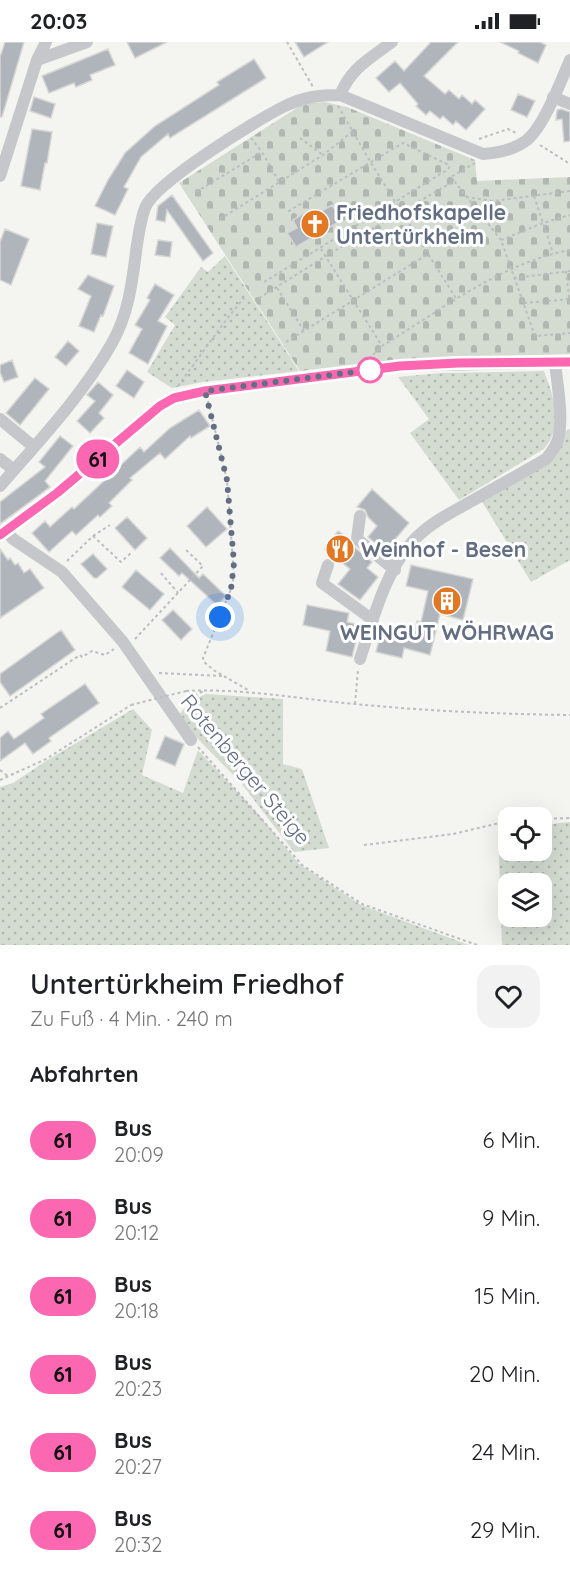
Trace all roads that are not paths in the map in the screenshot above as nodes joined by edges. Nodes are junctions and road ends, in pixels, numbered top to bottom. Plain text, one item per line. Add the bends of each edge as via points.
1 (46, 42) edge
2 (87, 42) edge
3 (392, 42) edge
4 (38, 60) junction
5 (570, 60) edge
6 (337, 95) junction
7 (553, 97) junction
8 (570, 104) edge
9 (0, 176) edge
10 (555, 362) junction
11 (570, 362) edge
12 (0, 419) edge
13 (34, 447) junction
14 (0, 459) edge
15 (14, 470) junction
16 (0, 486) edge
17 (360, 516) dead end
18 (3, 533) edge
19 (328, 566) dead end
20 (395, 570) junction
21 (373, 620) junction
22 (360, 658) road end
23 (191, 740) road end

1 - 4 street
2 - 4 street
3 - 6 street via 355,70
4 - 9 street
5 - 7 street
6 - 7 street via 483,154 501,153 529,139
6 - 13 street via 318,95 284,106 157,190 146,205 140,225 132,291 124,319 101,361
7 - 8 street
10 - 11 street
10 - 18 street via 433,364 174,398
10 - 20 street via 560,427 554,450 546,459 419,535
12 - 13 street
13 - 15 street
14 - 15 street
15 - 16 street
17 - 20 street via 357,539
18 - 23 street, Rotenberger Steige via 58,570 125,645
19 - 21 street via 322,583
20 - 21 street
21 - 22 street

